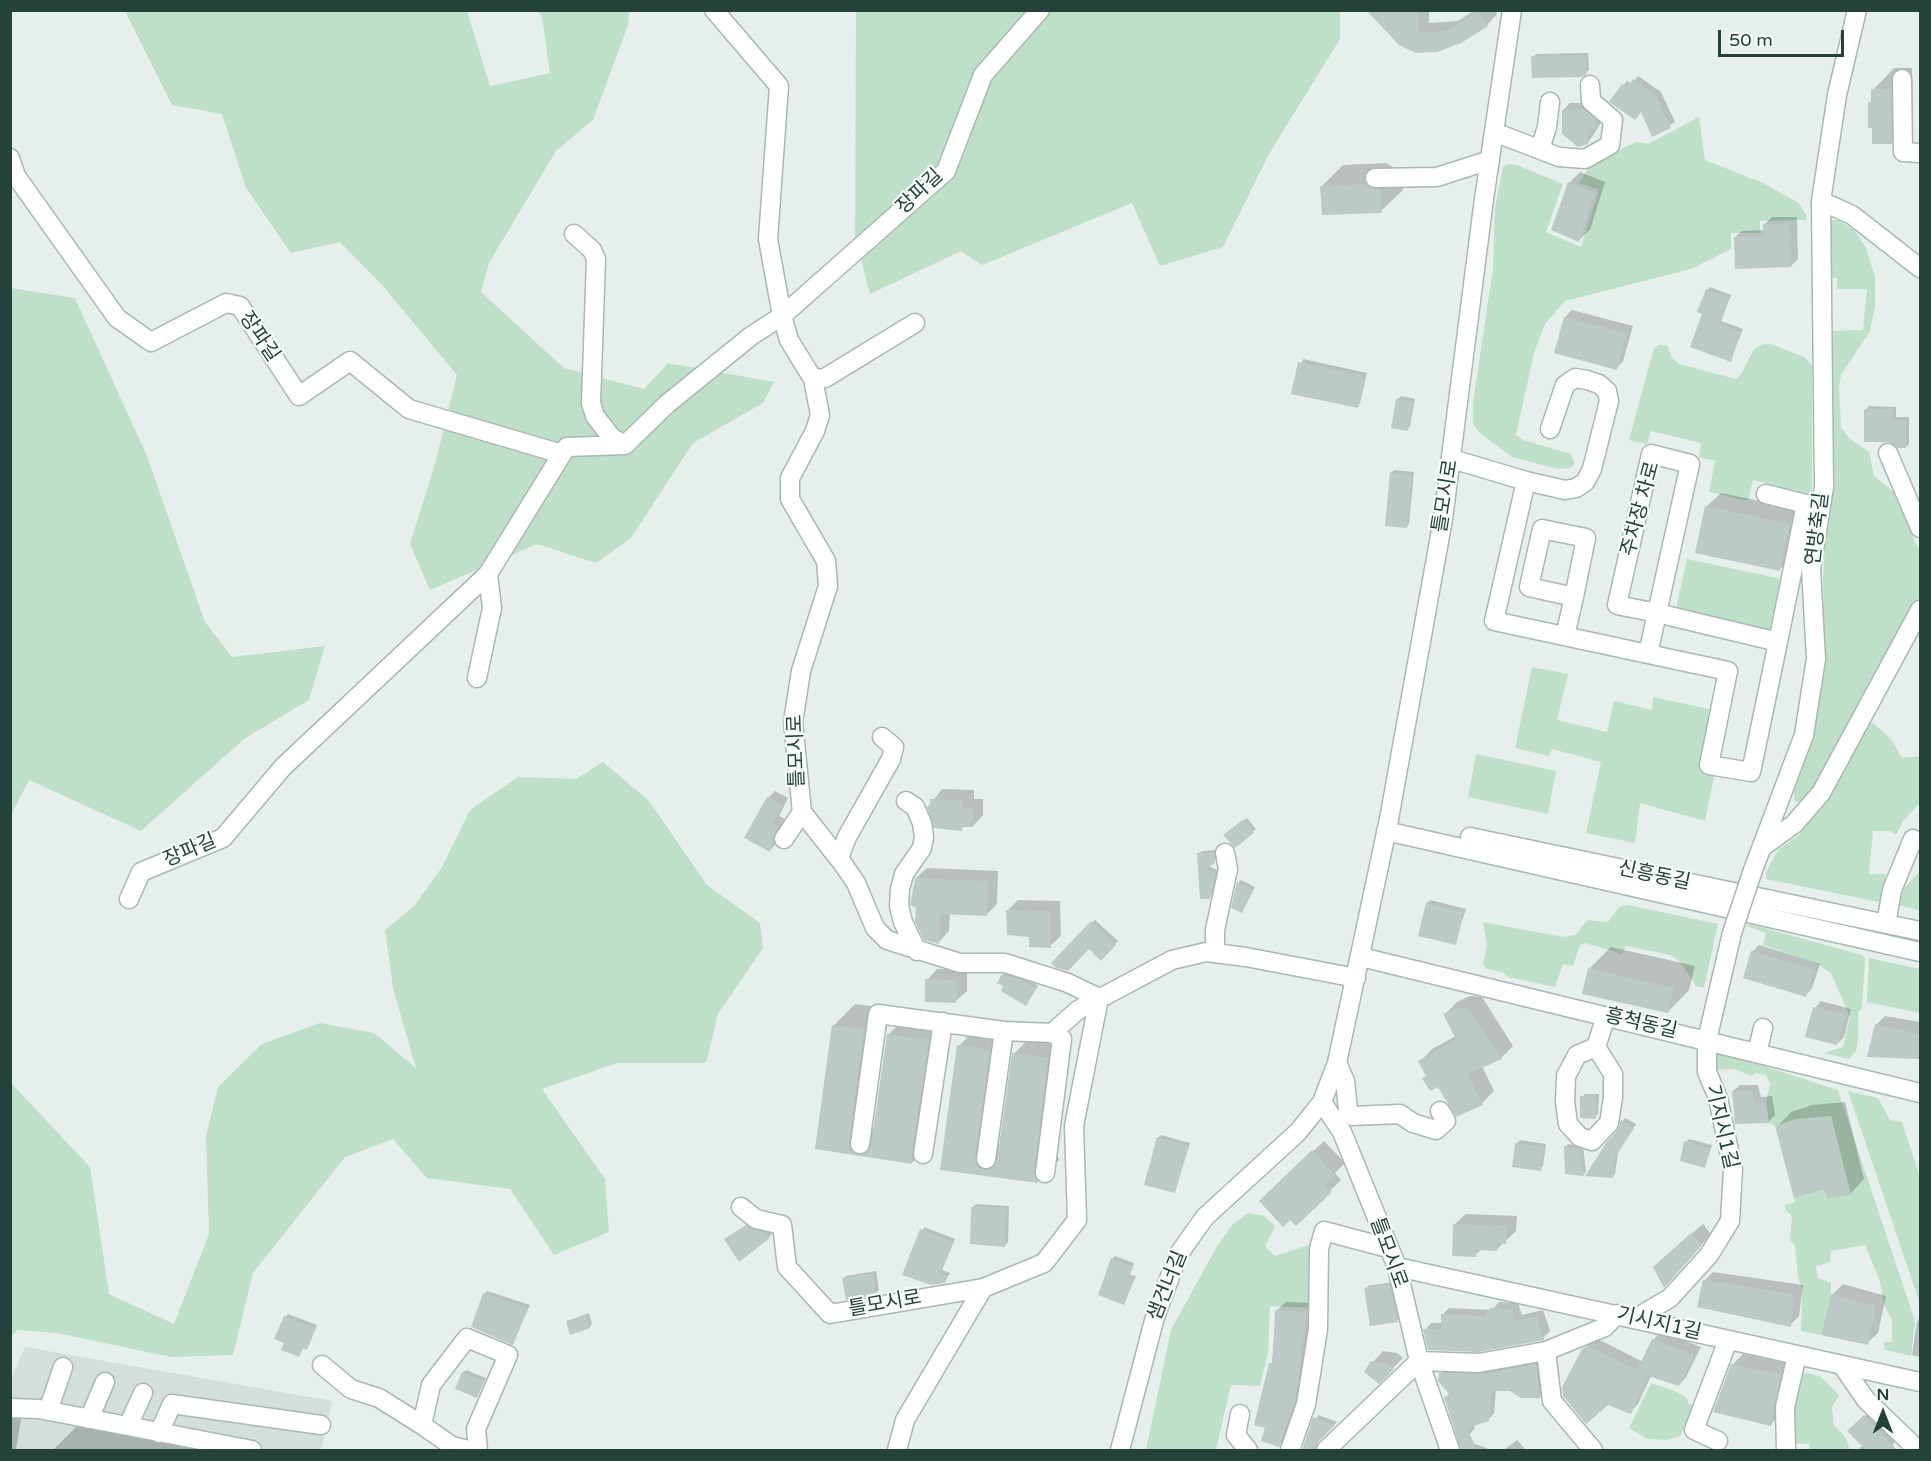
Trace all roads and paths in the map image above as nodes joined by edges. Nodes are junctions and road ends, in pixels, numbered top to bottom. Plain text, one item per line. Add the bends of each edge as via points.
1 (714, 10) edge
2 (1040, 10) edge
3 (1512, 10) edge
4 (1857, 10) edge
5 (1902, 80) dead end
6 (1590, 85) dead end
7 (1550, 102) dead end
8 (1494, 132) junction
9 (1540, 149) junction
10 (1920, 153) edge
11 (10, 158) edge
12 (1490, 160) junction
13 (1374, 178) dead end
14 (1821, 201) junction
15 (574, 234) dead end
16 (1920, 268) edge
17 (782, 316) junction
18 (915, 323) dead end
19 (813, 379) junction
20 (1550, 429) dead end
21 (625, 446) junction
22 (1888, 453) dead end
23 (562, 454) junction
24 (1452, 459) junction
25 (1526, 482) junction
26 (1766, 494) dead end
27 (1920, 528) edge
28 (488, 574) junction
29 (1790, 581) junction
30 (1814, 587) junction
31 (1574, 597) dead end
32 (1920, 610) edge
33 (1656, 614) junction
34 (1565, 636) junction
35 (1778, 642) junction
36 (1648, 654) junction
37 (477, 678) dead end
38 (882, 736) dead end
39 (906, 801) dead end
40 (802, 812) junction
41 (1387, 825) junction
42 (784, 839) dead end
43 (1913, 839) dead end
44 (1761, 848) junction
45 (1225, 853) dead end
46 (839, 858) junction
47 (129, 899) dead end
48 (1886, 924) junction
49 (1920, 931) edge
50 (917, 951) junction
51 (1920, 952) edge
52 (1215, 953) junction
53 (1361, 957) junction
54 (1356, 978) junction
55 (1099, 998) junction
56 (1606, 1016) junction
57 (943, 1022) junction
58 (1762, 1028) dead end
59 (1004, 1031) junction
60 (1052, 1034) junction
61 (1707, 1040) junction
62 (1596, 1047) junction
63 (1757, 1053) junction
64 (1337, 1063) junction
65 (1920, 1093) edge
66 (1322, 1102) junction
67 (1440, 1111) dead end
68 (860, 1144) dead end
69 (923, 1154) dead end
70 (987, 1159) dead end
71 (1045, 1173) dead end
72 (741, 1207) dead end
73 (1389, 1248) junction
74 (1397, 1267) junction
75 (983, 1288) junction
76 (1617, 1314) junction
77 (1636, 1318) junction
78 (1728, 1340) junction
79 (1546, 1351) junction
80 (1797, 1355) junction
81 (1419, 1361) junction
82 (322, 1365) dead end
83 (1842, 1365) junction
84 (63, 1367) dead end
85 (105, 1382) dead end
86 (1920, 1382) edge
87 (143, 1393) dead end
88 (10, 1408) edge
89 (48, 1411) junction
90 (1240, 1414) dead end
91 (89, 1419) junction
92 (321, 1425) dead end
93 (422, 1425) junction
94 (128, 1426) junction
95 (159, 1433) junction
96 (1718, 1441) dead end
97 (252, 1450) edge
98 (468, 1450) edge
99 (478, 1450) edge
100 (897, 1450) edge
101 (1120, 1450) edge
102 (1248, 1450) edge
103 (1290, 1450) edge
104 (1326, 1450) edge
105 (1450, 1450) edge
106 (1593, 1450) edge
107 (1786, 1450) edge
108 (1918, 1450) edge

1 - 17 street via 779,86 768,239
2 - 17 street, 장파길 via 983,75 946,171
3 - 8 street, 틀모시로
4 - 14 street, 연방축길 via 1837,95
5 - 10 street via 1903,153
6 - 9 street via 1591,101 1613,120 1610,145 1585,159 1559,157
7 - 9 street
8 - 9 street
8 - 12 street, 틀모시로
11 - 23 street, 장파길 via 16,176 117,318 151,342 226,303 240,306 299,396 350,361 408,409
12 - 13 street via 1437,177
12 - 24 street, 틀모시로
14 - 16 street via 1852,215
14 - 30 street, 연방축길 via 1824,487 1812,569
15 - 21 street via 596,259 591,403 595,416 612,438
17 - 19 street via 789,340
17 - 21 street, 장파길 via 667,404
18 - 19 street via 825,378
19 - 40 street, 틀모시로 via 820,415 790,478 790,499 826,561 828,586 801,670 793,723
20 - 25 street via 1565,385 1575,378 1599,384 1607,391 1609,401 1592,469 1585,482 1565,490
21 - 23 street via 567,447
22 - 27 street
23 - 28 street, 장파길
24 - 25 street
24 - 41 street, 틀모시로
25 - 34 street via 1494,621
26 - 29 street via 1806,504
28 - 37 street via 492,608
28 - 47 street, 장파길 via 283,767 223,838 141,873
29 - 30 street
29 - 35 street
30 - 44 street, 연방축길 via 1816,659 1804,735
31 - 34 street
32 - 44 street via 1821,793 1794,824
33 - 33 street, 주차장 차로 via 1690,464 1651,454 1617,605
33 - 35 street, 주차장 차로
33 - 36 street, 주차장 차로
34 - 36 street
35 - 36 street via 1751,772 1709,765 1728,671
38 - 46 street via 894,747 891,759
39 - 50 street via 915,807 924,837 900,888 903,922
40 - 42 street
40 - 46 street, 틀모시로
41 - 48 street, 신흥동길
41 - 51 street
41 - 53 street, 틀모시로
43 - 48 street via 1892,891
44 - 61 street, 연방축길, bridge via 1732,933
45 - 52 street via 1228,869 1215,930
46 - 50 street, 틀모시로 via 856,883 875,928 887,940
48 - 49 street, 신흥동길
50 - 55 street, 틀모시로 via 960,963 1005,963 1068,983
52 - 54 street
52 - 55 street via 1172,960
53 - 54 street, 틀모시로
53 - 56 street, 흥척동길
54 - 64 street, 틀모시로
55 - 60 street via 1063,1021
55 - 75 street, 틀모시로 via 1074,1126 1077,1220 1044,1263
56 - 61 street, 흥척동길
56 - 62 street
57 - 59 street
57 - 68 street via 878,1014
57 - 69 street
58 - 63 street
59 - 60 street
59 - 70 street
60 - 71 street via 1062,1039
61 - 63 street, 흥척동길
61 - 77 street, 기지시1길 via 1707,1072 1718,1098 1733,1170 1730,1221 1709,1255 1670,1298
62 - 62 street via 1577,1055 1566,1076 1568,1124 1580,1137 1592,1141 1609,1123 1613,1097 1613,1074
63 - 65 street, 흥척동길
64 - 66 street, 틀모시로
64 - 67 street, 틀모시로 via 1352,1116 1400,1114 1436,1130 1446,1121
66 - 73 street, 틀모시로 via 1342,1132
66 - 101 street, 샘건너길 via 1299,1132 1205,1217 1178,1255 1155,1317
72 - 75 street, 틀모시로 via 756,1219 782,1225 787,1268 830,1314
73 - 74 street, 틀모시로
73 - 103 street via 1324,1231 1319,1249 1318,1329 1306,1404
74 - 76 street, 기시지1길
74 - 81 street, 틀모시로
75 - 100 street via 905,1420
76 - 77 street, 기시지1길
76 - 79 street via 1605,1327
77 - 78 street, 기시지1길
78 - 80 street, 기시지1길
78 - 96 street via 1694,1430
79 - 81 street via 1479,1363
79 - 106 street via 1552,1401
80 - 83 street, 기시지1길
80 - 107 street via 1786,1399
81 - 104 street
81 - 105 street, 틀모시로
82 - 93 street via 351,1389 379,1398
83 - 86 street, 기시지1길
83 - 108 street via 1866,1400
84 - 89 street
85 - 91 street
87 - 94 street
88 - 89 street
89 - 91 street
90 - 102 street via 1236,1435
91 - 94 street
92 - 95 street via 172,1404
93 - 98 street via 452,1446
93 - 99 street via 431,1385 467,1338 508,1355 476,1429
94 - 95 street
95 - 97 street

